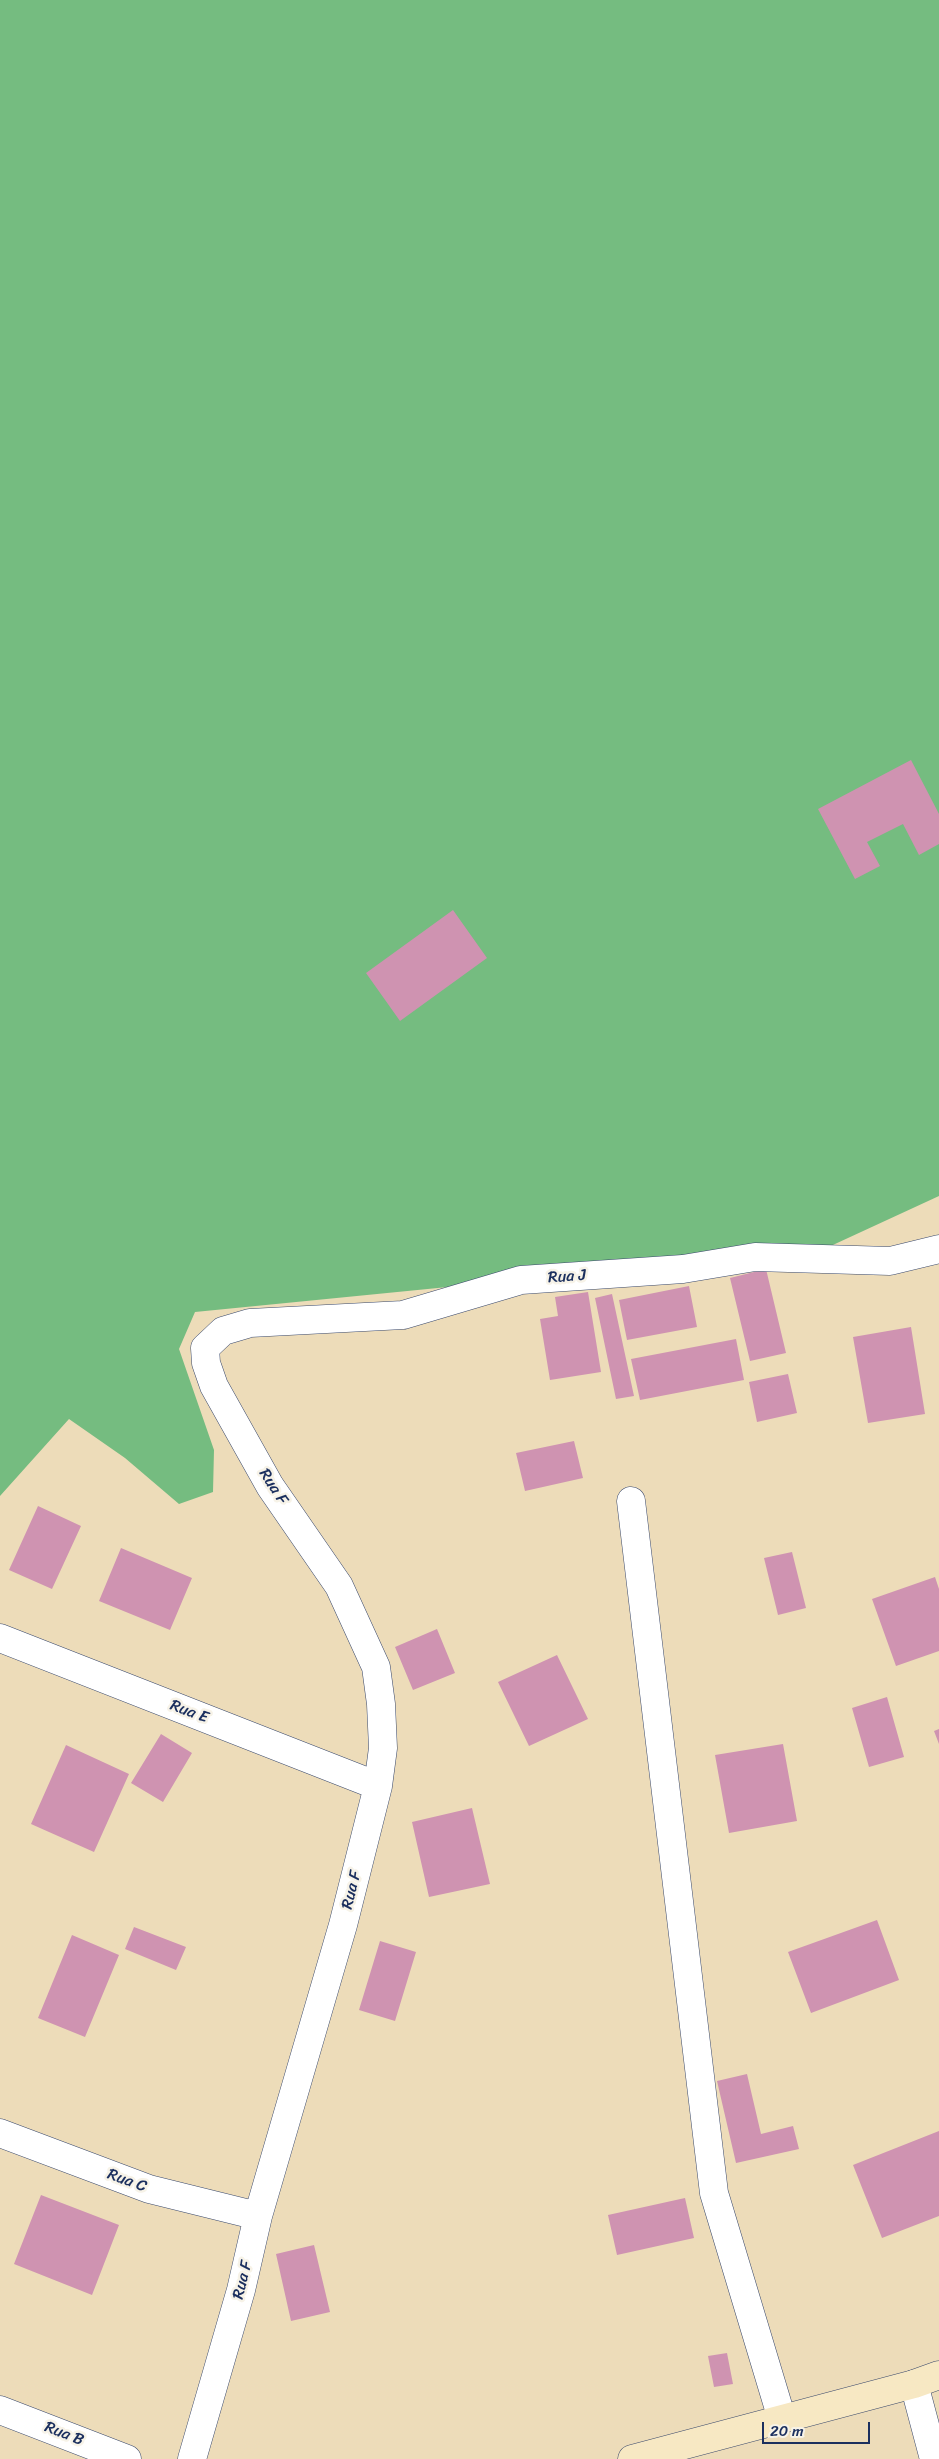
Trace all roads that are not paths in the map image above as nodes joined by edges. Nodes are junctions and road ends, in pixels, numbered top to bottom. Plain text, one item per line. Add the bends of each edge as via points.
1 (939, 1249) edge
2 (205, 1348) joint
3 (631, 1501) dead end
4 (0, 1638) edge
5 (378, 1786) junction
6 (0, 2133) edge
7 (258, 2216) junction
8 (927, 2380) edge
9 (0, 2410) edge
10 (782, 2419) junction
11 (127, 2459) edge
12 (192, 2459) edge
13 (632, 2459) edge
14 (934, 2459) edge

1 - 2 street, Rua J via 890,1261 755,1257 683,1269 521,1280 402,1315 250,1323 223,1331
2 - 5 street, Rua F via 214,1386 270,1486 339,1586 376,1667 383,1748
3 - 10 street via 714,2193
4 - 5 street, Rua E
5 - 7 street, Rua F via 324,1997
6 - 7 street, Rua C via 149,2189
7 - 12 street, Rua F via 241,2290
8 - 10 street
8 - 14 street
9 - 11 street, Rua B
10 - 13 street

